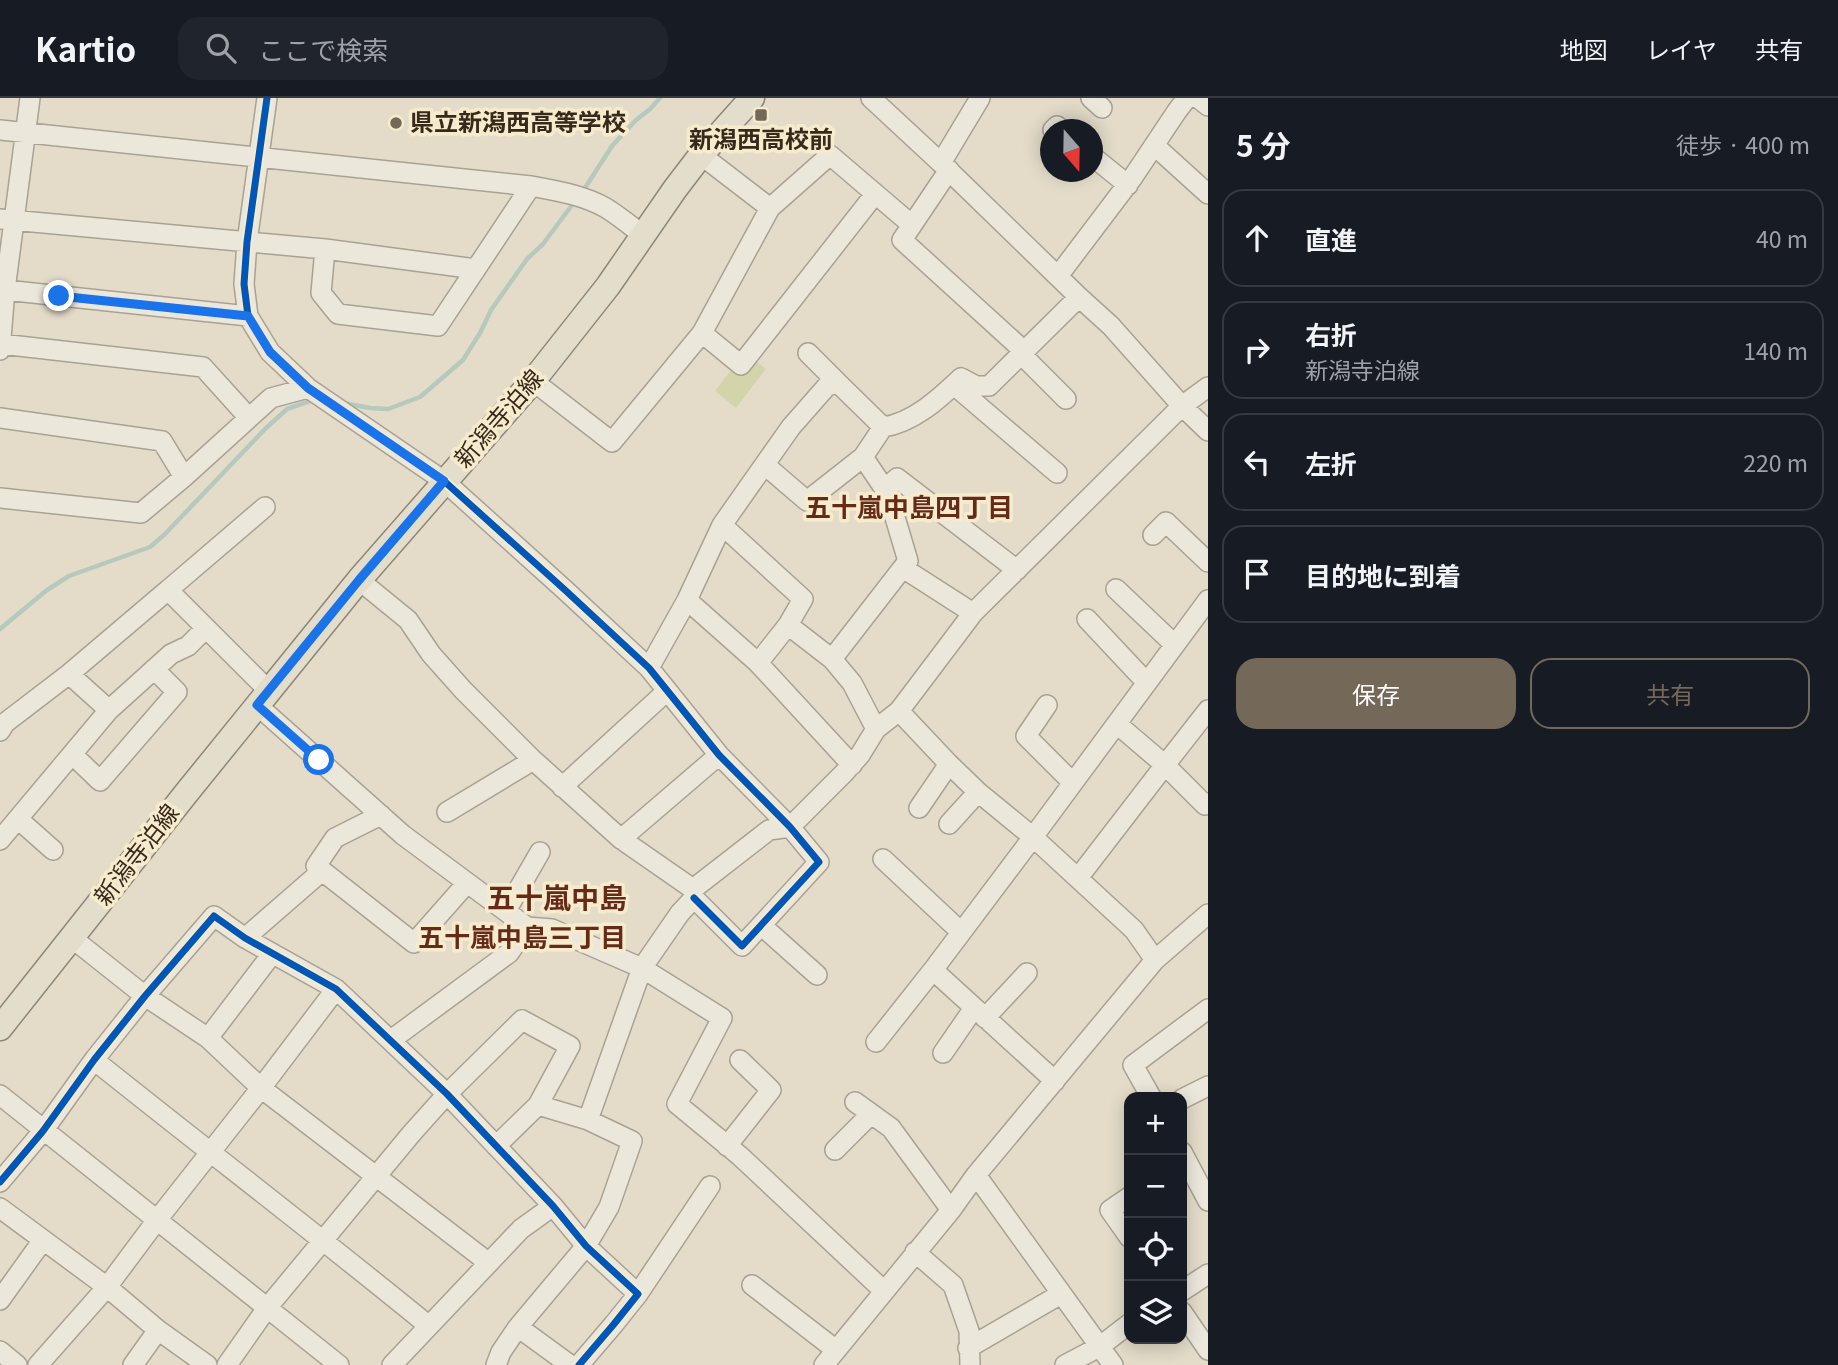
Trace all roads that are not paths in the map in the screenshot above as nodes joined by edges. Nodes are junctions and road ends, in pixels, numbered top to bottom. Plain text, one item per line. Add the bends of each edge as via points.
1 (30, 98) edge
2 (267, 98) edge
3 (752, 98) edge
4 (871, 98) edge
5 (980, 98) edge
6 (1187, 98) edge
7 (1198, 98) edge
8 (1208, 106) edge
9 (0, 130) edge
10 (26, 132) junction
11 (1155, 146) junction
12 (701, 155) junction
13 (258, 158) junction
14 (1103, 164) edge
15 (945, 166) junction
16 (1128, 185) junction
17 (531, 186) junction
18 (875, 194) junction
19 (1208, 194) edge
20 (770, 208) junction
21 (8, 220) edge
22 (912, 225) junction
23 (643, 235) junction
24 (247, 243) junction
25 (325, 249) junction
26 (476, 269) junction
27 (1058, 276) junction
28 (5, 290) junction
29 (1079, 297) junction
30 (248, 316) junction
31 (702, 333) junction
32 (1, 344) edge
33 (0, 350) edge
34 (808, 353) dead end
35 (1022, 353) junction
36 (533, 381) junction
37 (838, 383) junction
38 (954, 385) junction
39 (1208, 387) edge
40 (308, 388) junction
41 (1066, 399) dead end
42 (1182, 406) junction
43 (0, 418) edge
44 (248, 418) junction
45 (883, 427) junction
46 (1208, 431) edge
47 (863, 457) junction
48 (765, 465) junction
49 (1057, 473) dead end
50 (184, 477) junction
51 (444, 481) junction
52 (885, 489) junction
53 (0, 498) edge
54 (265, 507) dead end
55 (722, 525) junction
56 (1153, 535) dead end
57 (1208, 562) edge
58 (903, 568) junction
59 (1017, 570) junction
60 (359, 580) junction
61 (1116, 589) dead end
62 (168, 590) junction
63 (687, 600) junction
64 (1205, 612) edge
65 (973, 614) junction
66 (1087, 619) dead end
67 (788, 625) junction
68 (206, 628) junction
69 (1175, 645) junction
70 (832, 659) junction
71 (758, 663) junction
72 (649, 668) junction
73 (154, 669) junction
74 (69, 674) junction
75 (1147, 683) junction
76 (667, 691) junction
77 (263, 698) junction
78 (1047, 705) dead end
79 (109, 710) junction
80 (1208, 710) edge
81 (899, 711) junction
82 (1117, 724) junction
83 (876, 729) junction
84 (0, 731) edge
85 (73, 755) junction
86 (719, 755) junction
87 (532, 759) junction
88 (852, 765) junction
89 (949, 765) junction
90 (1165, 765) junction
91 (1073, 783) junction
92 (562, 787) junction
93 (978, 792) junction
94 (1208, 803) edge
95 (919, 808) dead end
96 (447, 812) dead end
97 (381, 815) junction
98 (18, 819) junction
99 (949, 824) dead end
100 (789, 827) junction
101 (1033, 837) junction
102 (621, 839) junction
103 (0, 840) edge
104 (53, 850) dead end
105 (540, 852) dead end
106 (883, 859) dead end
107 (322, 871) junction
108 (1078, 878) junction
109 (467, 883) junction
110 (693, 893) junction
111 (506, 911) junction
112 (1208, 914) edge
113 (761, 925) junction
114 (527, 927) junction
115 (961, 932) junction
116 (72, 937) junction
117 (245, 938) junction
118 (272, 954) junction
119 (1155, 960) junction
120 (642, 968) junction
121 (933, 970) junction
122 (1027, 973) dead end
123 (817, 975) dead end
124 (336, 989) junction
125 (145, 996) junction
126 (1208, 1009) edge
127 (980, 1013) junction
128 (0, 1028) edge
129 (208, 1038) junction
130 (390, 1041) junction
131 (876, 1042) dead end
132 (943, 1053) dead end
133 (94, 1060) junction
134 (740, 1060) dead end
135 (1055, 1081) junction
136 (1208, 1087) edge
137 (261, 1088) junction
138 (1148, 1092) edge
139 (447, 1094) junction
140 (0, 1095) edge
141 (1187, 1097) edge
142 (538, 1105) junction
143 (588, 1120) junction
144 (43, 1131) junction
145 (496, 1146) junction
146 (727, 1146) junction
147 (835, 1150) dead end
148 (210, 1153) junction
149 (1190, 1160) edge
150 (976, 1175) junction
151 (376, 1176) junction
152 (0, 1182) edge
153 (710, 1186) dead end
154 (1124, 1200) edge
155 (1208, 1201) edge
156 (553, 1206) junction
157 (0, 1208) edge
158 (951, 1210) junction
159 (157, 1220) junction
160 (1124, 1230) edge
161 (324, 1239) junction
162 (43, 1240) junction
163 (586, 1246) junction
164 (915, 1252) junction
165 (489, 1263) junction
166 (1208, 1275) edge
167 (752, 1285) dead end
168 (107, 1287) junction
169 (1187, 1288) edge
170 (884, 1291) junction
171 (638, 1294) junction
172 (1061, 1294) junction
173 (0, 1300) edge
174 (267, 1308) junction
175 (1187, 1319) edge
176 (429, 1326) junction
177 (518, 1327) junction
178 (1124, 1328) edge
179 (158, 1330) junction
180 (1099, 1347) junction
181 (1208, 1350) edge
182 (0, 1351) edge
183 (830, 1357) edge
184 (969, 1357) edge
185 (17, 1365) edge
186 (38, 1365) edge
187 (133, 1365) edge
188 (207, 1365) edge
189 (227, 1365) edge
190 (340, 1365) edge
191 (392, 1365) edge
192 (496, 1365) edge
193 (570, 1365) edge
194 (579, 1365) edge
195 (1065, 1365) edge
196 (1113, 1365) edge

1 - 10 street
2 - 13 street
3 - 12 main road, 新潟寺泊線
4 - 15 street
5 - 15 street
6 - 11 street
7 - 8 street
9 - 10 street
10 - 13 street
10 - 21 street
11 - 16 street
11 - 19 street
12 - 20 street
12 - 23 main road, 新潟寺泊線
13 - 17 street
13 - 24 street
14 - 16 street
15 - 22 street
15 - 27 street
16 - 27 street
17 - 23 street via 588,200
17 - 26 street
18 - 20 street via 830,155
18 - 22 street
18 - 31 street via 741,365
20 - 31 street
21 - 24 street
21 - 28 street
22 - 35 street via 902,240
23 - 36 main road, 新潟寺泊線
24 - 25 street
24 - 30 street via 244,284
25 - 26 street
25 - 26 street via 321,293 338,314 438,327
27 - 29 street
28 - 30 street
28 - 32 street
29 - 35 street
29 - 42 street
30 - 40 street via 270,352
31 - 36 street via 612,442
32 - 33 street
32 - 44 street via 203,367
34 - 37 street
35 - 38 street via 989,386 976,386 961,378
35 - 41 street
36 - 51 main road, 新潟寺泊線
37 - 45 street
37 - 48 street via 827,386
38 - 45 street via 914,416
38 - 49 street
39 - 42 street
40 - 44 street via 271,398
40 - 51 street
42 - 46 street
42 - 59 street
43 - 50 street via 162,441
44 - 50 street
45 - 47 street
47 - 48 street via 807,501
47 - 52 street
48 - 55 street
50 - 53 street via 141,513
51 - 60 main road, 新潟寺泊線
51 - 72 street
52 - 58 street via 908,561
52 - 59 street via 897,478
54 - 62 street
55 - 63 street
55 - 67 street via 803,599
56 - 57 street via 1166,522
58 - 65 street
58 - 70 street
59 - 65 street
60 - 77 main road, 新潟寺泊線
60 - 87 street via 408,620 463,690
61 - 69 street
62 - 68 street
62 - 74 street
63 - 71 street
63 - 72 street
64 - 69 street
65 - 81 street
66 - 75 street
67 - 70 street
67 - 71 street
68 - 73 street
68 - 77 street
69 - 75 street
70 - 83 street via 852,683
71 - 88 street
72 - 76 street
73 - 79 street
73 - 85 street via 177,692 100,781
74 - 79 street
74 - 84 street
75 - 82 street
76 - 86 street
76 - 92 street
77 - 97 street
77 - 116 main road, 新潟寺泊線
78 - 91 street via 1026,736
79 - 85 street
80 - 90 street
81 - 83 street
81 - 89 street
82 - 90 street
82 - 91 street
83 - 88 street
85 - 98 street
86 - 100 street
86 - 102 street
87 - 92 street
87 - 96 street
88 - 100 street
89 - 93 street
89 - 95 street
90 - 94 street
90 - 108 street
91 - 101 street
92 - 102 street
93 - 99 street
93 - 101 street
97 - 107 street via 335,838 316,866
97 - 109 street
98 - 103 street
98 - 104 street
100 - 110 street via 769,830
100 - 113 street via 818,862
101 - 108 street
101 - 115 street
102 - 110 street
105 - 111 street
106 - 115 street
107 - 109 street via 414,943
107 - 117 street
108 - 119 street via 1134,930
109 - 111 street
110 - 113 street via 742,946
110 - 120 street
111 - 114 street
112 - 119 street
113 - 123 street
114 - 120 street via 552,929
114 - 130 street via 509,953
115 - 121 street
116 - 125 street
116 - 128 main road, 新潟寺泊線
117 - 118 street
117 - 125 street via 214,916
118 - 124 street
118 - 129 street
119 - 135 street
120 - 143 street
120 - 146 street via 722,1018 677,1104
121 - 127 street
121 - 131 street
122 - 127 street
124 - 130 street
124 - 137 street
125 - 129 street
125 - 133 street
126 - 138 street via 1133,1065
127 - 132 street
127 - 135 street
129 - 137 street
130 - 139 street
133 - 144 street
133 - 148 street
134 - 146 street via 771,1090
135 - 150 street
136 - 141 street
137 - 148 street
137 - 151 street
139 - 142 street via 522,1020 570,1046
139 - 145 street
139 - 151 street
140 - 144 street
142 - 143 street
142 - 145 street
143 - 163 street via 632,1141 609,1207
144 - 152 street
144 - 159 street
145 - 156 street
146 - 170 street
147 - 158 street via 863,1108 891,1128
148 - 159 street
148 - 161 street
149 - 155 street
150 - 158 street
150 - 172 street
151 - 161 street
151 - 165 street
153 - 171 street
154 - 160 street via 1110,1209
156 - 163 street
156 - 165 street via 521,1229
157 - 162 street
158 - 164 street
159 - 168 street
159 - 174 street
161 - 174 street
161 - 176 street
162 - 168 street
162 - 173 street
163 - 171 street
163 - 177 street
164 - 170 street
164 - 184 street via 953,1285 969,1331
165 - 176 street
166 - 169 street
167 - 183 street
168 - 179 street
168 - 186 street
170 - 183 street
171 - 194 street
172 - 180 street
172 - 184 street
174 - 189 street
174 - 190 street
175 - 181 street
176 - 191 street
177 - 192 street
177 - 193 street
178 - 180 street
179 - 187 street
179 - 188 street
180 - 195 street
180 - 196 street
182 - 185 street

